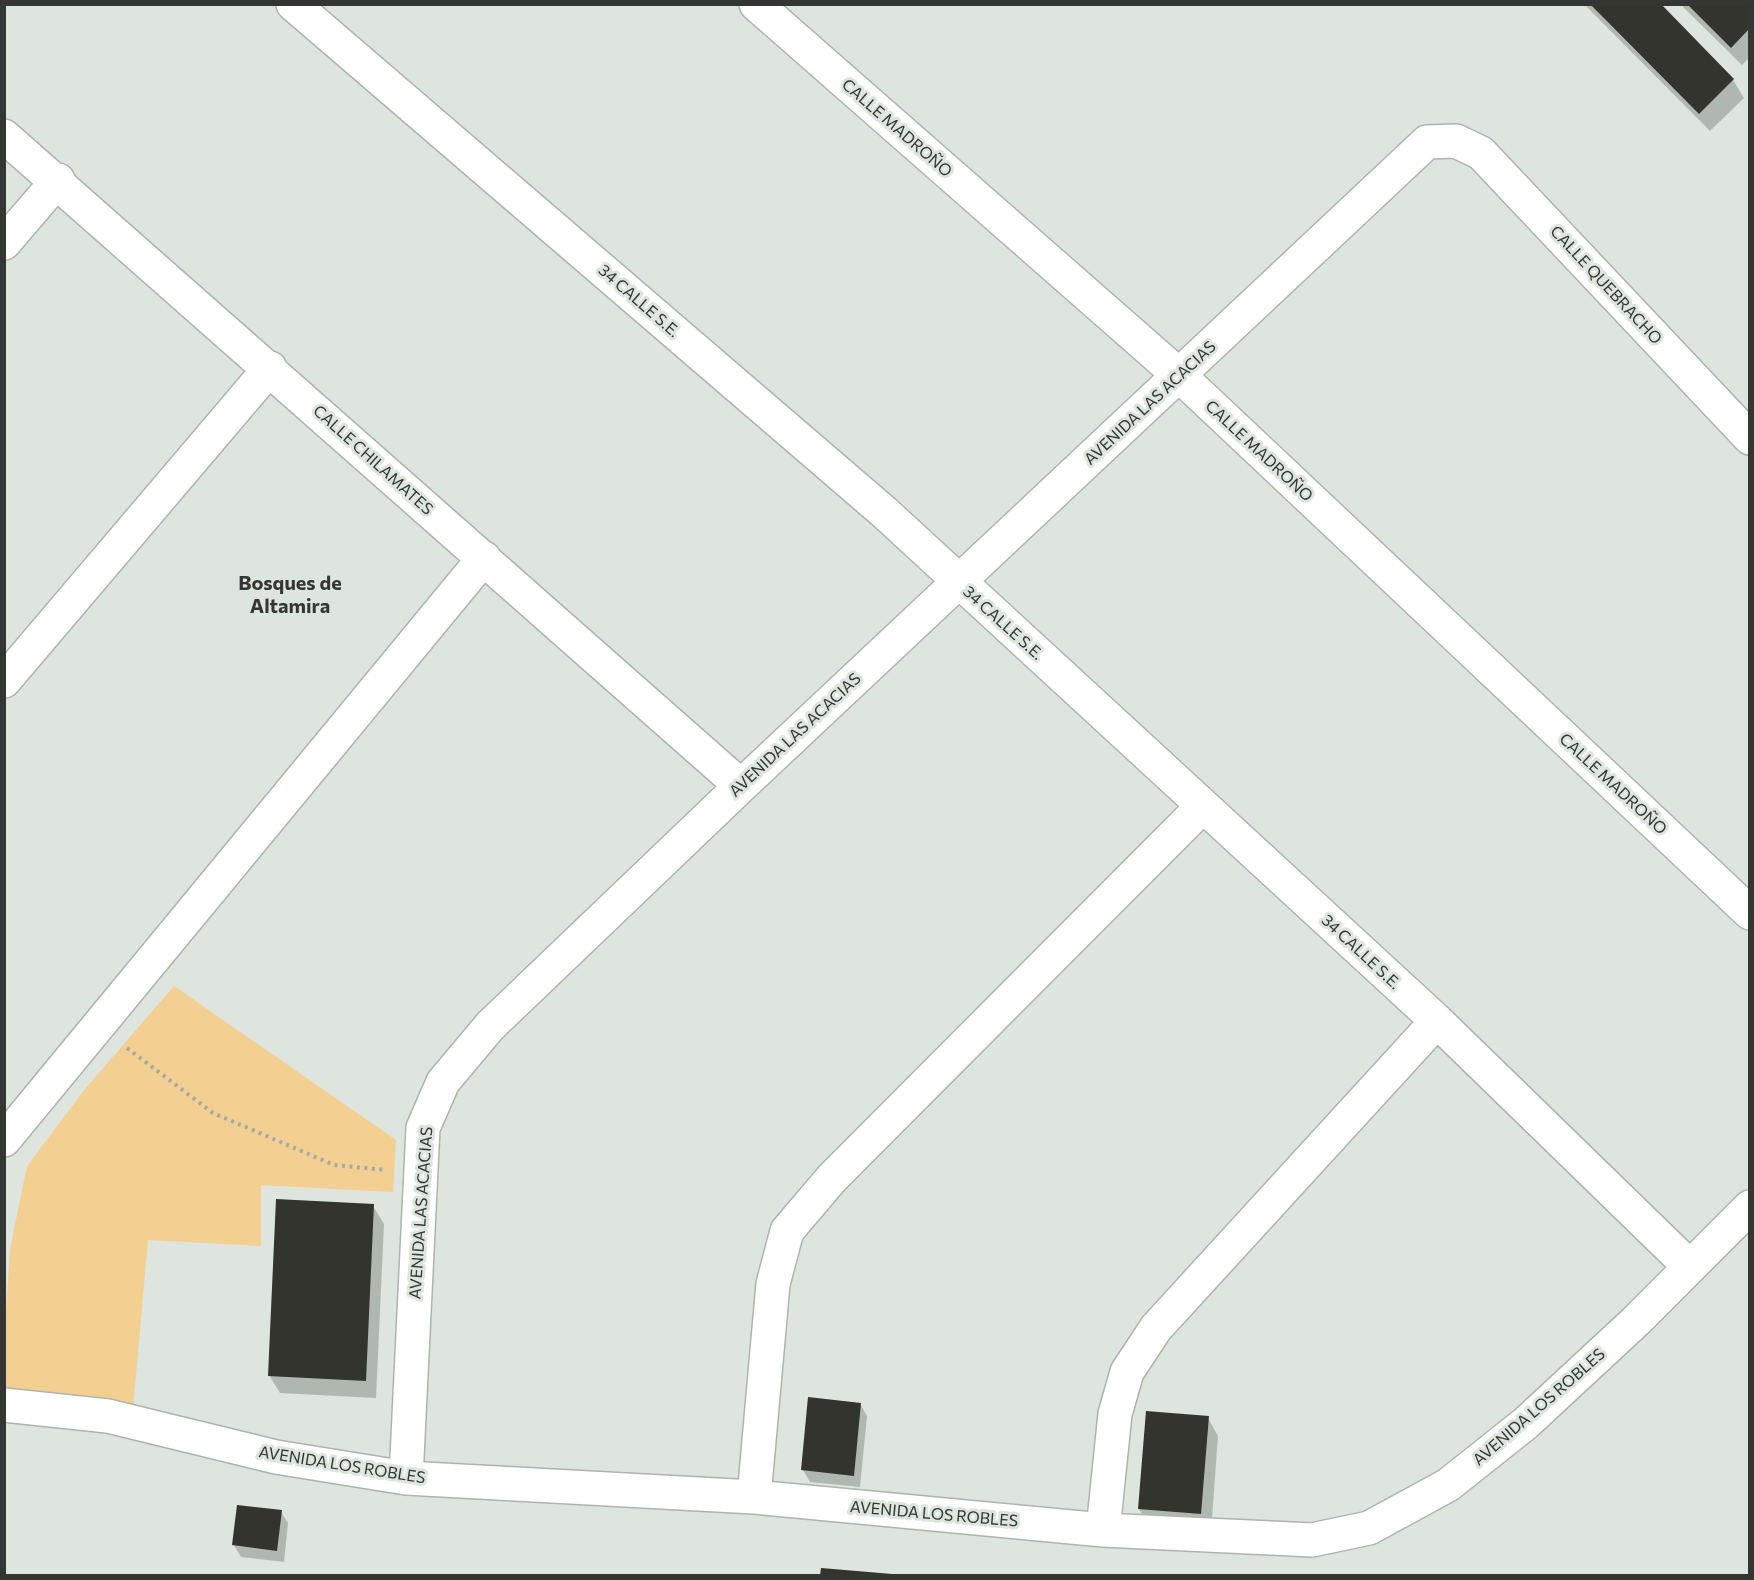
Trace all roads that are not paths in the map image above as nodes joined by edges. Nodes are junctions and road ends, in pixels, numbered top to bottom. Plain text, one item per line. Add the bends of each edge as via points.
1 (293, 4) edge
2 (756, 4) edge
3 (4, 136) edge
4 (1456, 141) joint
5 (58, 180) junction
6 (4, 243) edge
7 (270, 368) junction
8 (1180, 376) junction
9 (1749, 438) edge
10 (484, 558) junction
11 (958, 582) junction
12 (4, 681) edge
13 (741, 786) junction
14 (1203, 806) junction
15 (1749, 913) edge
16 (1437, 1021) junction
17 (4, 1140) edge
18 (1749, 1208) edge
19 (1690, 1267) junction
20 (4, 1405) edge
21 (406, 1478) junction
22 (754, 1497) junction
23 (1103, 1530) junction

1 - 11 street, 34 CALLE S.E. via 884,512
2 - 8 street, CALLE MADROÑO
3 - 5 street, CALLE CHILAMATES
4 - 8 street, AVENIDA LAS ACACIAS via 1427,142
4 - 9 street, CALLE QUEBRACHO via 1481,153
5 - 6 street
5 - 7 street, CALLE CHILAMATES
7 - 10 street, CALLE CHILAMATES
7 - 12 street
8 - 11 street, AVENIDA LAS ACACIAS
8 - 15 street, CALLE MADROÑO
10 - 13 street, CALLE CHILAMATES
10 - 17 street
11 - 13 street, AVENIDA LAS ACACIAS
11 - 14 street, 34 CALLE S.E.
13 - 21 street, AVENIDA LAS ACACIAS via 490,1026 443,1082 423,1128
14 - 16 street, 34 CALLE S.E.
14 - 22 street via 832,1178 787,1232 773,1284
16 - 19 street, 34 CALLE S.E.
16 - 23 street via 1156,1328 1127,1372 1115,1414
18 - 19 street, AVENIDA LOS ROBLES
19 - 23 street, AVENIDA LOS ROBLES via 1526,1423 1448,1485 1369,1528 1312,1540
20 - 21 street, AVENIDA LOS ROBLES via 108,1416 276,1457
21 - 22 street, AVENIDA LOS ROBLES
22 - 23 street, AVENIDA LOS ROBLES

